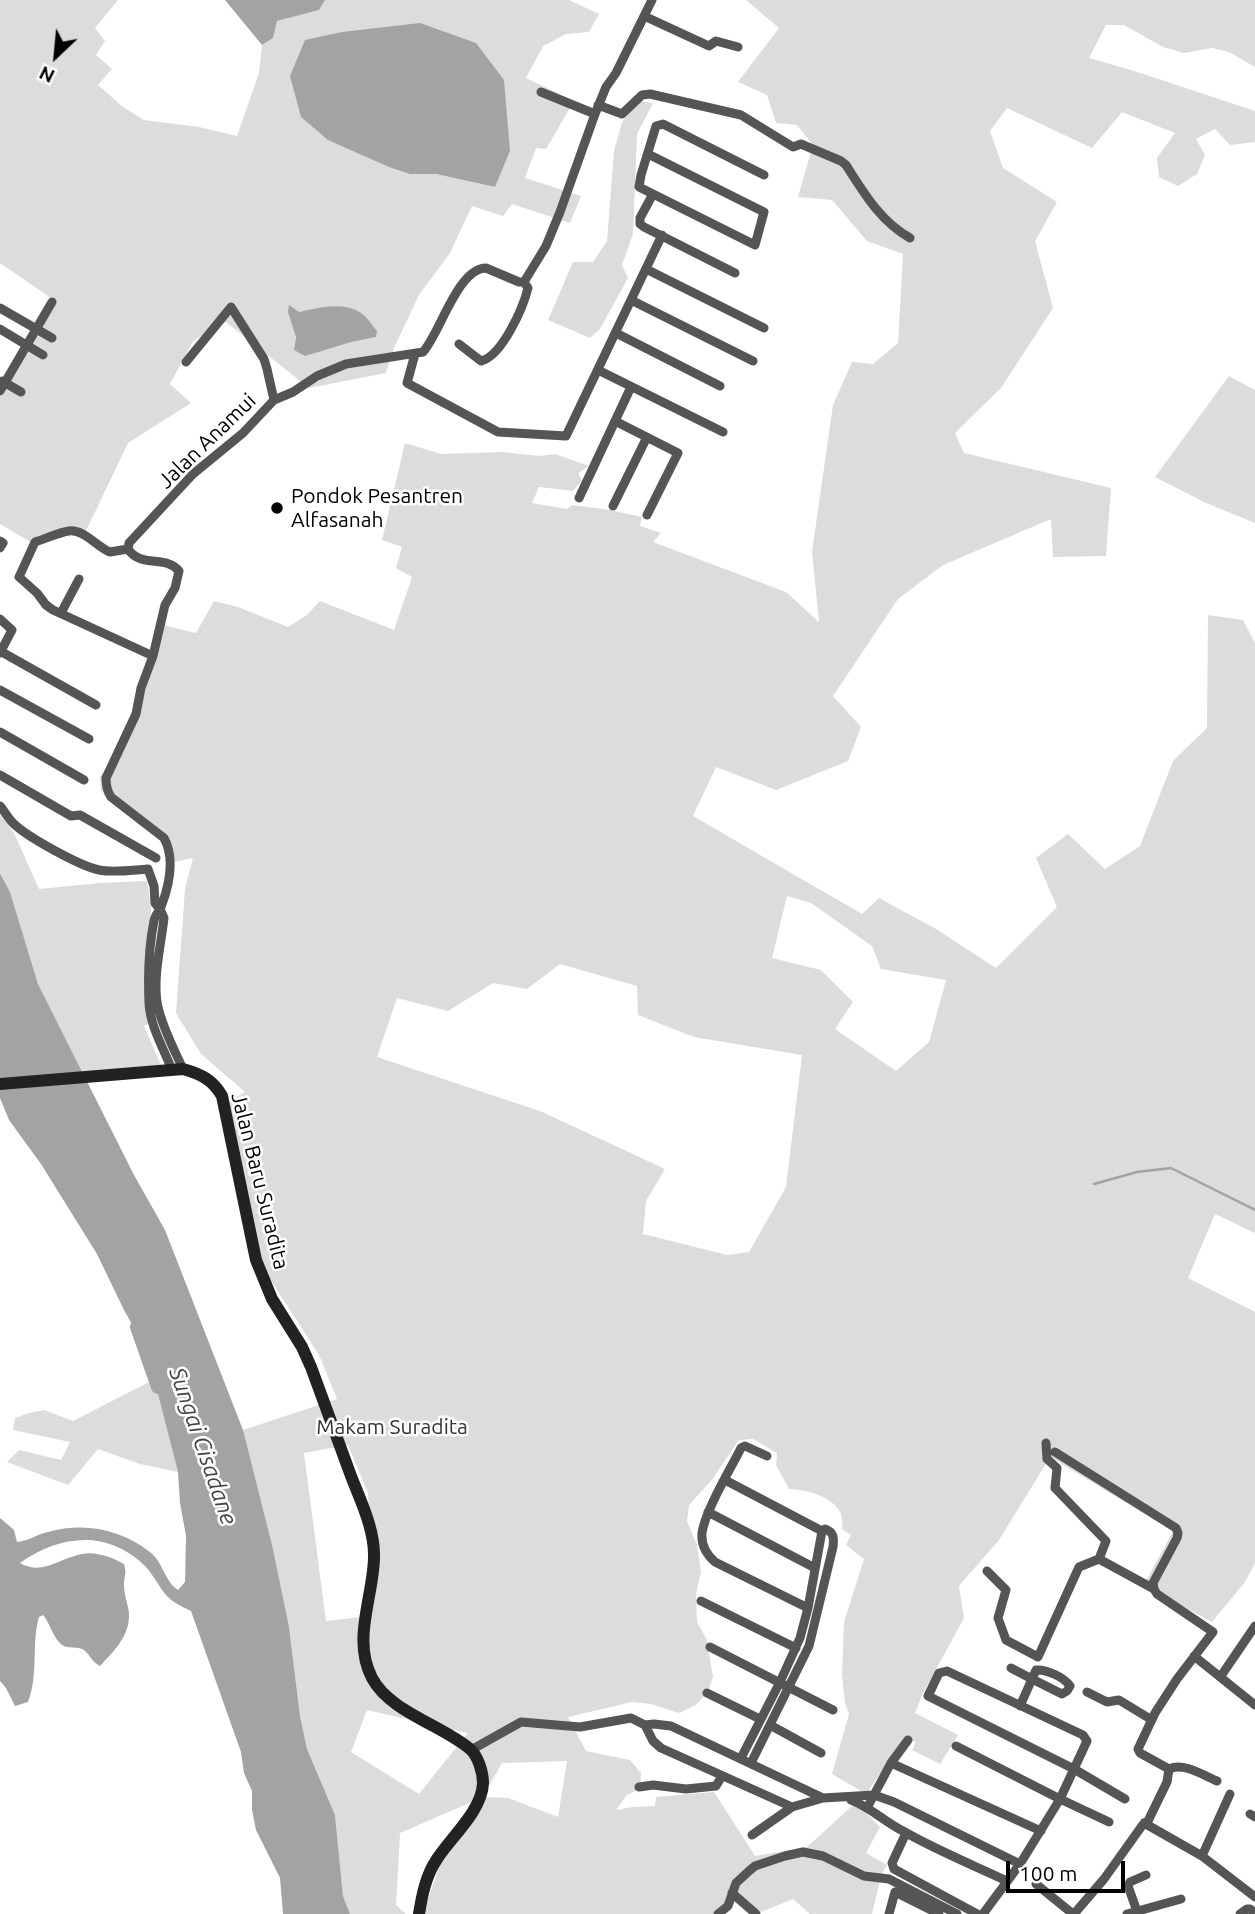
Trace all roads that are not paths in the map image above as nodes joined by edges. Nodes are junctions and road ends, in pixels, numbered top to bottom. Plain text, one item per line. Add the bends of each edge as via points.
1 (652, 0) edge
2 (644, 16) junction
3 (738, 47) dead end
4 (541, 92) dead end
5 (597, 110) junction
6 (648, 154) junction
7 (764, 175) dead end
8 (653, 194) junction
9 (662, 235) junction
10 (910, 238) dead end
11 (646, 269) junction
12 (734, 272) dead end
13 (524, 282) junction
14 (631, 300) junction
15 (51, 302) dead end
16 (0, 308) edge
17 (764, 328) dead end
18 (0, 329) edge
19 (36, 329) junction
20 (616, 333) junction
21 (52, 338) dead end
22 (459, 344) dead end
23 (27, 345) junction
24 (415, 354) junction
25 (43, 355) dead end
26 (753, 361) dead end
27 (186, 362) dead end
28 (598, 370) junction
29 (2, 385) edge
30 (720, 386) dead end
31 (631, 387) junction
32 (21, 393) dead end
33 (274, 400) junction
34 (615, 421) junction
35 (723, 432) dead end
36 (646, 437) junction
37 (579, 498) dead end
38 (612, 506) dead end
39 (647, 515) dead end
40 (0, 541) edge
41 (0, 548) edge
42 (128, 549) junction
43 (79, 579) dead end
44 (61, 613) junction
45 (0, 619) edge
46 (0, 652) edge
47 (153, 656) junction
48 (0, 690) edge
49 (96, 705) dead end
50 (0, 732) edge
51 (89, 739) dead end
52 (0, 775) edge
53 (83, 780) dead end
54 (0, 806) edge
55 (156, 858) dead end
56 (160, 909) junction
57 (173, 1070) junction
58 (0, 1084) edge
59 (1046, 1443) dead end
60 (1055, 1451) dead end
61 (767, 1456) dead end
62 (725, 1480) junction
63 (708, 1512) junction
64 (822, 1531) junction
65 (1099, 1559) junction
66 (815, 1568) junction
67 (987, 1572) dead end
68 (1154, 1589) junction
69 (701, 1601) dead end
70 (808, 1608) junction
71 (1255, 1626) edge
72 (710, 1647) dead end
73 (796, 1648) junction
74 (1194, 1656) junction
75 (1011, 1668) dead end
76 (1221, 1676) junction
77 (780, 1682) junction
78 (789, 1688) junction
79 (1087, 1692) dead end
80 (707, 1693) dead end
81 (1255, 1705) edge
82 (1020, 1706) junction
83 (833, 1710) dead end
84 (760, 1720) junction
85 (1152, 1720) junction
86 (645, 1725) junction
87 (770, 1725) junction
88 (908, 1740) dead end
89 (956, 1746) dead end
90 (471, 1750) junction
91 (821, 1754) dead end
92 (740, 1758) junction
93 (751, 1763) junction
94 (891, 1763) junction
95 (1074, 1769) junction
96 (1169, 1769) junction
97 (722, 1776) junction
98 (1217, 1781) dead end
99 (639, 1787) dead end
100 (1230, 1794) dead end
101 (874, 1795) junction
102 (845, 1797) junction
103 (823, 1798) junction
104 (1060, 1798) junction
105 (1125, 1799) dead end
106 (792, 1807) junction
107 (867, 1808) junction
108 (1110, 1822) dead end
109 (1147, 1824) junction
110 (1041, 1830) junction
111 (906, 1833) junction
112 (752, 1835) dead end
113 (1202, 1856) junction
114 (1020, 1864) junction
115 (1146, 1875) dead end
116 (1007, 1881) junction
117 (1036, 1884) dead end
118 (732, 1893) junction
119 (1255, 1898) edge
120 (1181, 1899) dead end
121 (1134, 1913) edge
122 (1255, 1913) edge
123 (419, 1914) edge
124 (718, 1914) edge
125 (756, 1914) edge
126 (889, 1914) edge
127 (939, 1914) edge
128 (957, 1914) edge
129 (977, 1914) edge
130 (983, 1914) edge
131 (1074, 1914) edge
132 (1240, 1914) edge

1 - 2 street
2 - 3 street via 709,46 716,41
2 - 5 street
4 - 5 street
5 - 10 street via 622,114 642,95 650,94 741,115 793,147 802,144 841,161 874,208
5 - 13 street via 546,246
6 - 7 street via 656,126 663,124
6 - 8 street via 639,187
6 - 8 street via 764,212 755,245
8 - 9 street via 640,224
9 - 11 street
9 - 12 street
11 - 14 street
11 - 17 street
13 - 22 street via 528,288 525,300 489,359 481,361
13 - 24 street via 486,268 470,272 431,343
14 - 20 street
14 - 26 street
15 - 19 street
16 - 19 street
18 - 23 street
19 - 21 street
19 - 23 street
20 - 28 street
20 - 30 street
23 - 25 street
23 - 29 street
24 - 28 street via 407,383 498,432 566,436
24 - 33 street, Jalan Anamui via 346,363
27 - 33 street via 231,307 264,359
28 - 31 street
29 - 32 street
31 - 34 street
31 - 35 street
33 - 42 street, Jalan Anamui via 243,433 192,474
34 - 36 street
34 - 37 street
36 - 38 street
36 - 39 street via 678,453
40 - 41 street
42 - 44 street via 114,553 72,531 35,542 19,579
42 - 47 street via 142,560 175,566 179,572
43 - 44 street
44 - 47 street
45 - 46 street via 12,630
46 - 49 street
47 - 56 street via 136,714 106,783 111,797 164,838 169,848 170,872
48 - 51 street
50 - 53 street
52 - 55 street
54 - 56 street via 31,837 83,864 111,872 148,869
56 - 57 street via 164,918 157,1004
57 - 58 main road
57 - 90 main road, Jalan Baru Suradita via 196,1073 222,1096 257,1260 272,1299 311,1367 369,1526 374,1556 363,1644 367,1667 378,1688 396,1704
59 - 65 street via 1047,1459 1057,1468 1055,1488 1106,1541
60 - 68 street via 1176,1528 1177,1538
61 - 62 street via 743,1447
62 - 63 street
62 - 64 street
63 - 66 street
63 - 70 street via 702,1535 715,1562
64 - 66 street
64 - 78 street via 832,1533 833,1547 811,1639
65 - 67 street via 1079,1567 1038,1657 1006,1640 998,1618 1006,1590
65 - 68 street
66 - 70 street
68 - 74 street via 1213,1632
69 - 73 street
70 - 73 street
71 - 76 street
72 - 77 street
73 - 77 street
74 - 76 street
74 - 85 street
75 - 82 street via 1032,1679
76 - 81 street
77 - 78 street
77 - 84 street
78 - 83 street
78 - 87 street
79 - 85 street via 1107,1702 1119,1700
80 - 84 street
82 - 95 street via 1086,1738
82 - 95 street via 947,1671 939,1673 928,1696
84 - 92 street
85 - 96 street via 1138,1752
86 - 90 street via 631,1718 580,1727 522,1722
86 - 92 street via 671,1726
86 - 97 street via 661,1748
87 - 91 street
87 - 93 street
88 - 94 street
89 - 104 street
90 - 123 main road via 478,1760 482,1793 467,1821 435,1860
92 - 93 street
93 - 103 street
94 - 101 street
94 - 110 street
95 - 104 street
95 - 105 street
96 - 98 street via 1182,1767
96 - 109 street
97 - 99 street via 716,1786
97 - 106 street
100 - 113 street
101 - 102 street
101 - 107 street
101 - 114 street
102 - 103 street
102 - 107 street
103 - 106 street
104 - 108 street
104 - 110 street
106 - 112 street
107 - 111 street
109 - 113 street
109 - 131 street
110 - 114 street
111 - 116 street
111 - 129 street via 892,1863 894,1869
113 - 119 street
114 - 116 street
115 - 121 street via 1128,1886
116 - 130 street
117 - 131 street
118 - 124 street via 728,1906
118 - 125 street
118 - 128 street via 755,1866 811,1852 864,1876 889,1879
120 - 121 street
122 - 132 street via 1247,1909
126 - 127 street via 895,1892

